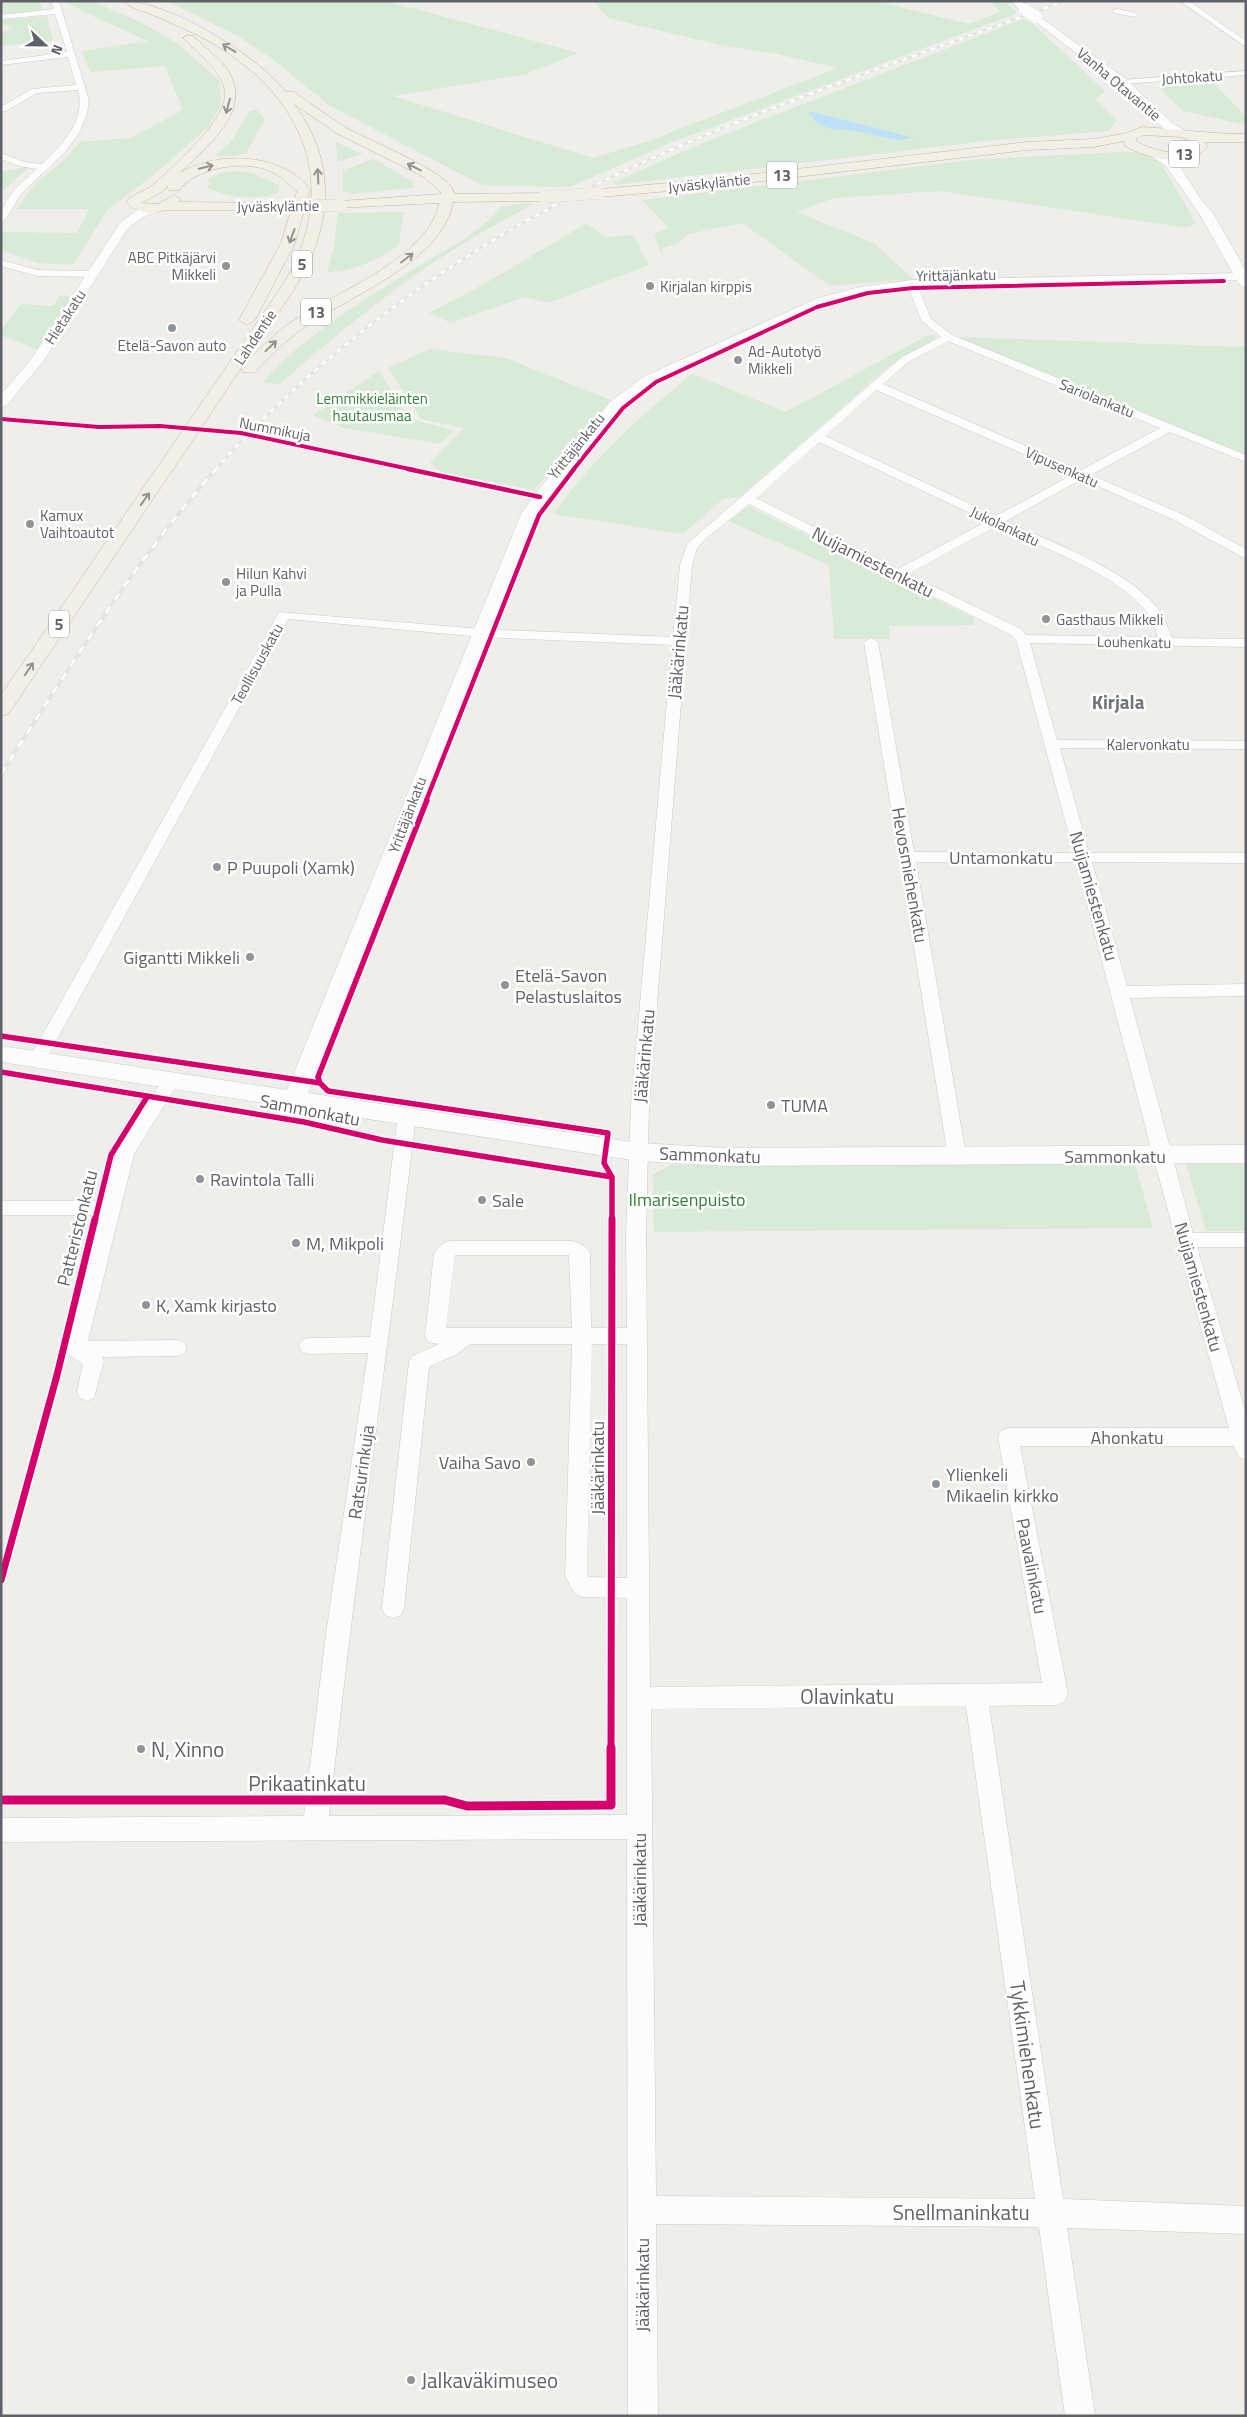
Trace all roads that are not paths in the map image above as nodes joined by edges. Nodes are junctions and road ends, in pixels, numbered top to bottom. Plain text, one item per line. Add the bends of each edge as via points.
1 (54, 1) edge
2 (1016, 1) edge
3 (1184, 1) edge
4 (122, 3) edge
5 (58, 11) junction
6 (1116, 11) dead end
7 (1134, 15) dead end
8 (1, 17) edge
9 (1055, 33) junction
10 (190, 38) junction
11 (1246, 45) edge
12 (72, 54) junction
13 (1, 63) edge
14 (1246, 73) edge
15 (268, 78) junction
16 (1122, 82) junction
17 (1108, 83) junction
18 (81, 87) junction
19 (1126, 103) dead end
20 (273, 105) dead end
21 (3, 109) dead end
22 (1138, 118) joint
23 (1136, 134) junction
24 (1186, 134) junction
25 (1246, 138) edge
26 (1246, 142) edge
27 (1081, 143) junction
28 (1146, 150) junction
29 (1193, 152) junction
30 (964, 153) junction
31 (1, 156) edge
32 (44, 167) junction
33 (137, 199) junction
34 (448, 200) junction
35 (167, 202) junction
36 (1206, 212) junction
37 (1, 219) edge
38 (124, 226) junction
39 (1, 263) edge
40 (92, 274) junction
41 (1243, 280) edge
42 (912, 284) junction
43 (948, 337) junction
44 (875, 385) junction
45 (1, 403) edge
46 (1170, 427) junction
47 (191, 434) junction
48 (818, 437) junction
49 (1246, 459) edge
50 (1081, 475) junction
51 (748, 499) junction
52 (995, 521) junction
53 (103, 530) dead end
54 (1246, 555) edge
55 (898, 574) junction
56 (481, 633) junction
57 (1022, 639) junction
58 (678, 641) junction
59 (871, 642) dead end
60 (1167, 643) junction
61 (1246, 643) edge
62 (1, 710) edge
63 (1051, 744) junction
64 (1246, 745) edge
65 (906, 856) junction
66 (1083, 858) junction
67 (1246, 858) edge
68 (1246, 990) edge
69 (1120, 992) junction
70 (1, 1054) edge
71 (38, 1059) junction
72 (171, 1080) junction
73 (295, 1098) junction
74 (407, 1116) junction
75 (638, 1152) junction
76 (1246, 1154) edge
77 (957, 1156) junction
78 (1163, 1156) junction
79 (1, 1208) edge
80 (110, 1208) junction
81 (1186, 1240) junction
82 (1246, 1240) edge
83 (466, 1336) junction
84 (582, 1336) junction
85 (635, 1336) junction
86 (379, 1345) junction
87 (309, 1346) dead end
88 (177, 1348) dead end
89 (76, 1349) junction
90 (89, 1383) dead end
91 (1008, 1437) joint
92 (1244, 1442) edge
93 (638, 1588) junction
94 (393, 1608) dead end
95 (1056, 1694) joint
96 (976, 1695) junction
97 (639, 1698) junction
98 (638, 1827) junction
99 (315, 1828) junction
100 (1, 1830) edge
101 (641, 2210) junction
102 (1051, 2213) junction
103 (1246, 2220) edge
104 (642, 2416) edge
105 (1080, 2416) edge

1 - 5 street
2 - 9 main road, Vanha Otavantie, bridge
3 - 11 street
4 - 10 highway, Lahdentie / 5
15 -> 4 highway, Lahdentie / 5 via 206,35
5 - 8 street
5 - 12 street
6 - 7 street
9 - 16 main road, Vanha Otavantie
9 - 17 main road, Vanha Otavantie
10 - 20 highway, Lahdentie / 5 via 224,57
10 -> 33 highway via 223,72 231,91 230,104 210,136 158,188
12 - 13 street
12 - 18 street
14 - 16 street, Johtokatu
34 -> 15 highway via 448,191 429,174 342,131
47 -> 15 highway, Lahdentie / 5 via 286,291 307,252 316,222 318,164 312,144 287,100
16 - 17 street, Johtokatu
16 - 24 main road, Vanha Otavantie via 1164,122
17 - 19 main road, Vanha Otavantie
18 - 21 street via 35,91
18 - 32 street via 85,102 75,133
22 - 23 main road, Vanha Otavantie via 1144,124
22 - 27 highway via 1134,126 1123,133
23 - 24 highway, 13
23 - 27 highway, Jyväskyläntie / 13 via 1105,142
23 - 28 highway via 1130,143
24 - 25 highway, 13 via 1206,138
24 - 29 highway, 13 via 1201,142 1201,147
26 - 29 highway, 13
27 - 30 highway, Jyväskyläntie / 13
28 - 29 highway, 13 via 1172,155
28 - 30 highway, Jyväskyläntie / 13 via 1094,147
28 - 36 main road via 1171,163
29 - 36 main road via 1182,160 1207,205
30 - 34 highway, Jyväskyläntie / 13, bridge via 703,184 543,197
31 - 32 street via 22,164
32 - 37 street via 17,192
33 - 35 highway via 154,193
33 - 35 highway via 139,207
33 - 38 street, Hietakatu via 123,220
34 - 35 highway, Jyväskyläntie / 13, bridge via 276,207
47 -> 34 highway, 13 via 281,337 322,308 409,257 429,237
35 - 38 street, Hietakatu via 141,213
35 -> 53 highway, Lahdentie / 5 via 178,181 207,167 238,163 275,168 302,181 299,216 285,254 245,323
36 - 41 main road
38 - 40 street, Hietakatu
39 - 40 street via 37,272
40 - 45 street, Hietakatu via 35,363
41 - 42 street, Yrittäjänkatu
42 - 43 street via 926,320
42 - 56 street, Yrittäjänkatu via 861,290 824,299 692,358 648,380 625,396 529,514
43 - 44 street, Jääkärinkatu via 906,359
43 - 46 street, Sariolankatu
44 - 48 street, Jääkärinkatu
44 - 50 street, Vipusenkatu
46 - 49 street, Sariolankatu
46 - 50 street
62 -> 47 highway, Lahdentie / 5
48 - 51 street, Jääkärinkatu
48 - 52 street, Jukolankatu
50 - 52 street
50 - 54 street, Vipusenkatu via 1180,518
51 - 55 street, Nuijamiestenkatu
51 - 58 street, Jääkärinkatu via 700,536 692,546 686,565
52 - 55 street
52 - 60 street, Jukolankatu via 1122,582 1156,615
55 - 57 street, Nuijamiestenkatu via 1016,632
56 - 58 street, Teollisuuskatu
56 - 71 street, Teollisuuskatu via 284,616
56 - 73 street, Yrittäjänkatu
57 - 60 street, Louhenkatu
57 - 63 street, Nuijamiestenkatu
58 - 75 street, Jääkärinkatu
59 - 65 street, Hevosmiehenkatu
60 - 61 street, Louhenkatu
63 - 64 street, Kalervonkatu
63 - 66 street, Nuijamiestenkatu
65 - 66 street, Untamonkatu
65 - 77 street, Hevosmiehenkatu
66 - 67 street, Untamonkatu
66 - 69 street, Nuijamiestenkatu
68 - 69 street
69 - 78 street, Nuijamiestenkatu
70 - 71 street, Sammonkatu
71 - 72 street, Sammonkatu
72 - 73 street, Sammonkatu
72 - 80 street, Patteristonkatu via 125,1153
73 - 74 street, Sammonkatu
74 - 75 street, Sammonkatu
74 - 86 street, Ratsurinkuja
75 - 77 street, Sammonkatu via 728,1157
75 - 85 street, Jääkärinkatu
76 - 78 street, Sammonkatu
77 - 78 street, Sammonkatu
78 - 81 street, Nuijamiestenkatu
79 - 80 street
80 - 89 street, Patteristonkatu
81 - 82 street
81 - 92 street, Nuijamiestenkatu
83 - 84 street
83 - 84 street via 435,1336 444,1254 450,1248 572,1248 580,1253
83 - 94 street via 450,1348 419,1362
84 - 85 street
84 - 93 street via 576,1576 583,1587
85 - 93 street, Jääkärinkatu
86 - 87 street
86 - 99 street, Ratsurinkuja via 337,1634
88 - 89 street
89 - 90 street via 94,1361
91 - 92 street, Ahonkatu
91 - 95 street, Paavalinkatu
93 - 97 street, Jääkärinkatu
95 - 96 street, Olavinkatu
96 - 97 street, Olavinkatu
96 - 102 street, Tykkimiehenkatu
97 - 98 street, Jääkärinkatu
98 - 99 street
98 - 101 street, Jääkärinkatu
99 - 100 street
101 - 102 street, Snellmaninkatu
101 - 104 street, Jääkärinkatu
102 - 103 street, Snellmaninkatu
102 - 105 street, Tykkimiehenkatu

